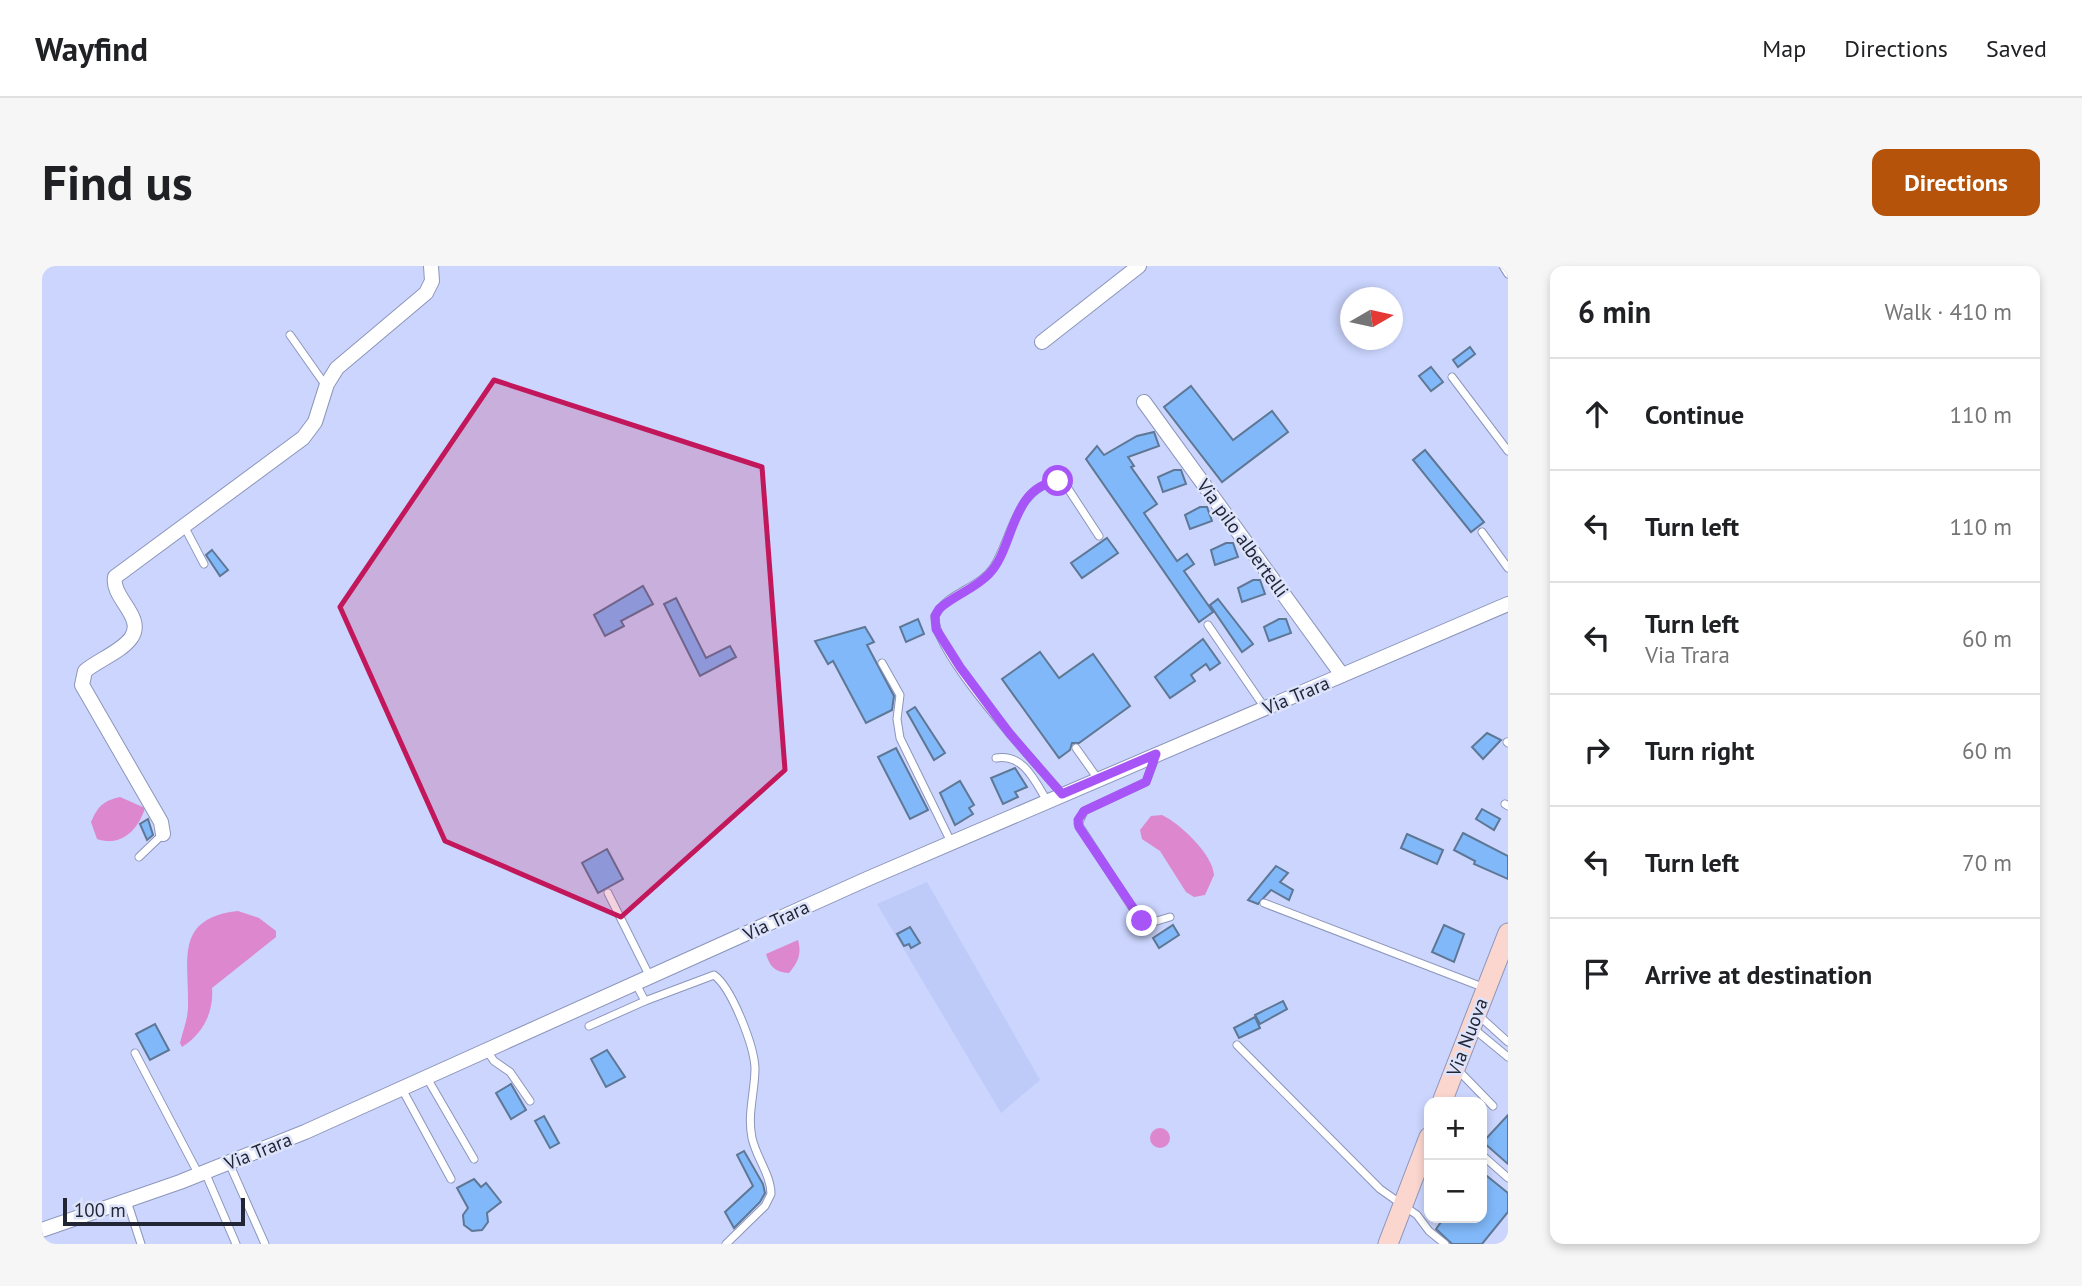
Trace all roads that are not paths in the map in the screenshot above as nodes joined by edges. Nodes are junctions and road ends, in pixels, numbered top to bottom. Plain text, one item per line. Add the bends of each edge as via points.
1 (431, 266) edge
2 (1139, 266) edge
3 (1503, 266) edge
4 (1508, 274) edge
5 (290, 335) dead end
6 (1042, 342) dead end
7 (1452, 377) dead end
8 (326, 387) junction
9 (1144, 402) dead end
10 (1508, 451) edge
11 (183, 526) junction
12 (1482, 532) dead end
13 (1099, 536) dead end
14 (204, 564) dead end
15 (1508, 568) edge
16 (1508, 604) edge
17 (1208, 625) dead end
18 (883, 663) dead end
19 (1342, 675) junction
20 (1265, 708) junction
21 (1076, 748) dead end
22 (1156, 754) junction
23 (996, 758) dead end
24 (1098, 779) junction
25 (1062, 794) junction
26 (1047, 801) junction
27 (163, 834) joint
28 (951, 842) junction
29 (139, 857) dead end
30 (608, 893) dead end
31 (1264, 903) dead end
32 (1170, 917) dead end
33 (1508, 933) edge
34 (650, 977) junction
35 (636, 984) junction
36 (1486, 988) junction
37 (645, 1001) junction
38 (1474, 1021) junction
39 (589, 1026) dead end
40 (1508, 1042) edge
41 (1237, 1045) dead end
42 (487, 1051) junction
43 (135, 1053) dead end
44 (1508, 1057) edge
45 (1455, 1068) junction
46 (427, 1078) junction
47 (402, 1089) junction
48 (1448, 1097) edge
49 (530, 1101) dead end
50 (1493, 1106) dead end
51 (1424, 1150) edge
52 (474, 1159) dead end
53 (1487, 1159) edge
54 (229, 1163) junction
55 (202, 1173) junction
56 (1508, 1178) edge
57 (451, 1179) dead end
58 (127, 1201) junction
59 (1403, 1205) junction
60 (42, 1230) edge
61 (141, 1244) edge
62 (236, 1244) edge
63 (265, 1244) edge
64 (726, 1244) edge
65 (1388, 1244) edge
66 (1445, 1244) edge

1 - 8 street via 433,277 426,293 340,364
2 - 6 street
3 - 4 lane
5 - 8 lane
7 - 10 lane
8 - 11 street via 315,422 303,438
9 - 19 street, Via pilo albertelli
11 - 14 lane
11 - 27 street via 115,577 115,590 132,615 133,632 81,679 161,822
12 - 15 lane
13 - 25 lane via 1065,484 1047,484 1015,516 989,574 943,605 935,616 939,635 978,694
16 - 19 street, Via Trara
17 - 20 lane
18 - 28 lane via 900,695 900,738
19 - 20 street, Via Trara
20 - 22 street, Via Trara
21 - 24 lane
22 - 24 street, Via Trara
22 - 32 lane via 1146,782 1084,811 1078,824 1136,916 1150,923
23 - 26 lane via 1009,757 1022,764
24 - 25 street, Via Trara
25 - 26 street, Via Trara
26 - 28 street, Via Trara
27 - 29 lane
28 - 34 street, Via Trara
30 - 34 lane
31 - 36 lane
33 - 36 main road, Via Nuova
34 - 35 street, Via Trara
35 - 37 lane
35 - 42 street, Via Trara
36 - 38 main road, Via Nuova
37 - 39 lane
37 - 64 lane via 714,975 750,1043 755,1070 750,1101 752,1137 771,1192 765,1206
38 - 40 lane
38 - 44 lane
38 - 45 main road, Via Nuova
41 - 59 lane via 1380,1189
42 - 46 street, Via Trara
42 - 49 lane via 510,1072
43 - 55 lane
45 - 48 main road, Via Nuova
45 - 50 lane
46 - 47 street, Via Trara
46 - 52 lane
47 - 54 street, Via Trara
47 - 57 lane
51 - 59 main road
53 - 56 lane
54 - 55 street, Via Trara
54 - 63 lane
55 - 58 street, Via Trara
55 - 62 lane
58 - 60 street, Via Trara
58 - 61 lane
59 - 65 main road
59 - 66 lane

